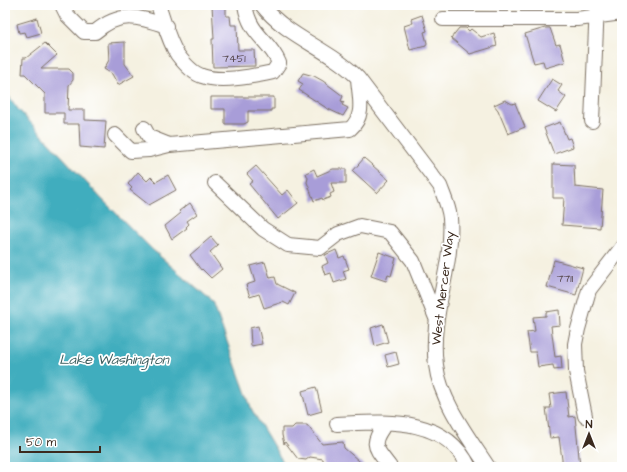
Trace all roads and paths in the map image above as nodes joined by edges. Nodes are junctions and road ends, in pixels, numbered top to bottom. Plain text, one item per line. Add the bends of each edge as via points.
1 (62, 5) edge
2 (158, 5) edge
3 (245, 5) edge
4 (262, 5) edge
5 (597, 11) edge
6 (622, 13) edge
7 (443, 19) dead end
8 (166, 26) junction
9 (358, 78) junction
10 (592, 121) dead end
11 (144, 128) dead end
12 (115, 136) dead end
13 (169, 145) junction
14 (215, 183) dead end
15 (622, 247) edge
16 (436, 318) junction
17 (585, 416) dead end
18 (386, 423) junction
19 (337, 424) dead end
20 (476, 447) junction
21 (466, 461) edge
22 (390, 467) edge
23 (488, 467) edge

1 - 8 street via 67,15 84,32 95,32 108,22 124,18 149,20
2 - 8 street
3 - 8 street via 254,31 275,54 279,63 273,72 216,78 202,76 187,66 177,53
4 - 9 street, West Mercer Way via 280,24 332,56
5 - 6 street
5 - 7 street via 577,19
5 - 10 street
9 - 13 street via 361,113 358,123 350,129
9 - 16 street, West Mercer Way via 415,155 430,171 447,203 450,233
11 - 13 street via 149,137
12 - 13 street via 131,151
14 - 16 street via 263,229 288,245 320,248 338,234 360,226 390,232 413,261
15 - 17 street via 589,290 578,329 575,344 576,371
16 - 20 street, West Mercer Way via 434,342 439,379 447,399
18 - 19 street
18 - 21 street via 420,427 439,434 452,443
18 - 22 street via 376,436 376,449
20 - 21 street
20 - 23 street, West Mercer Way

